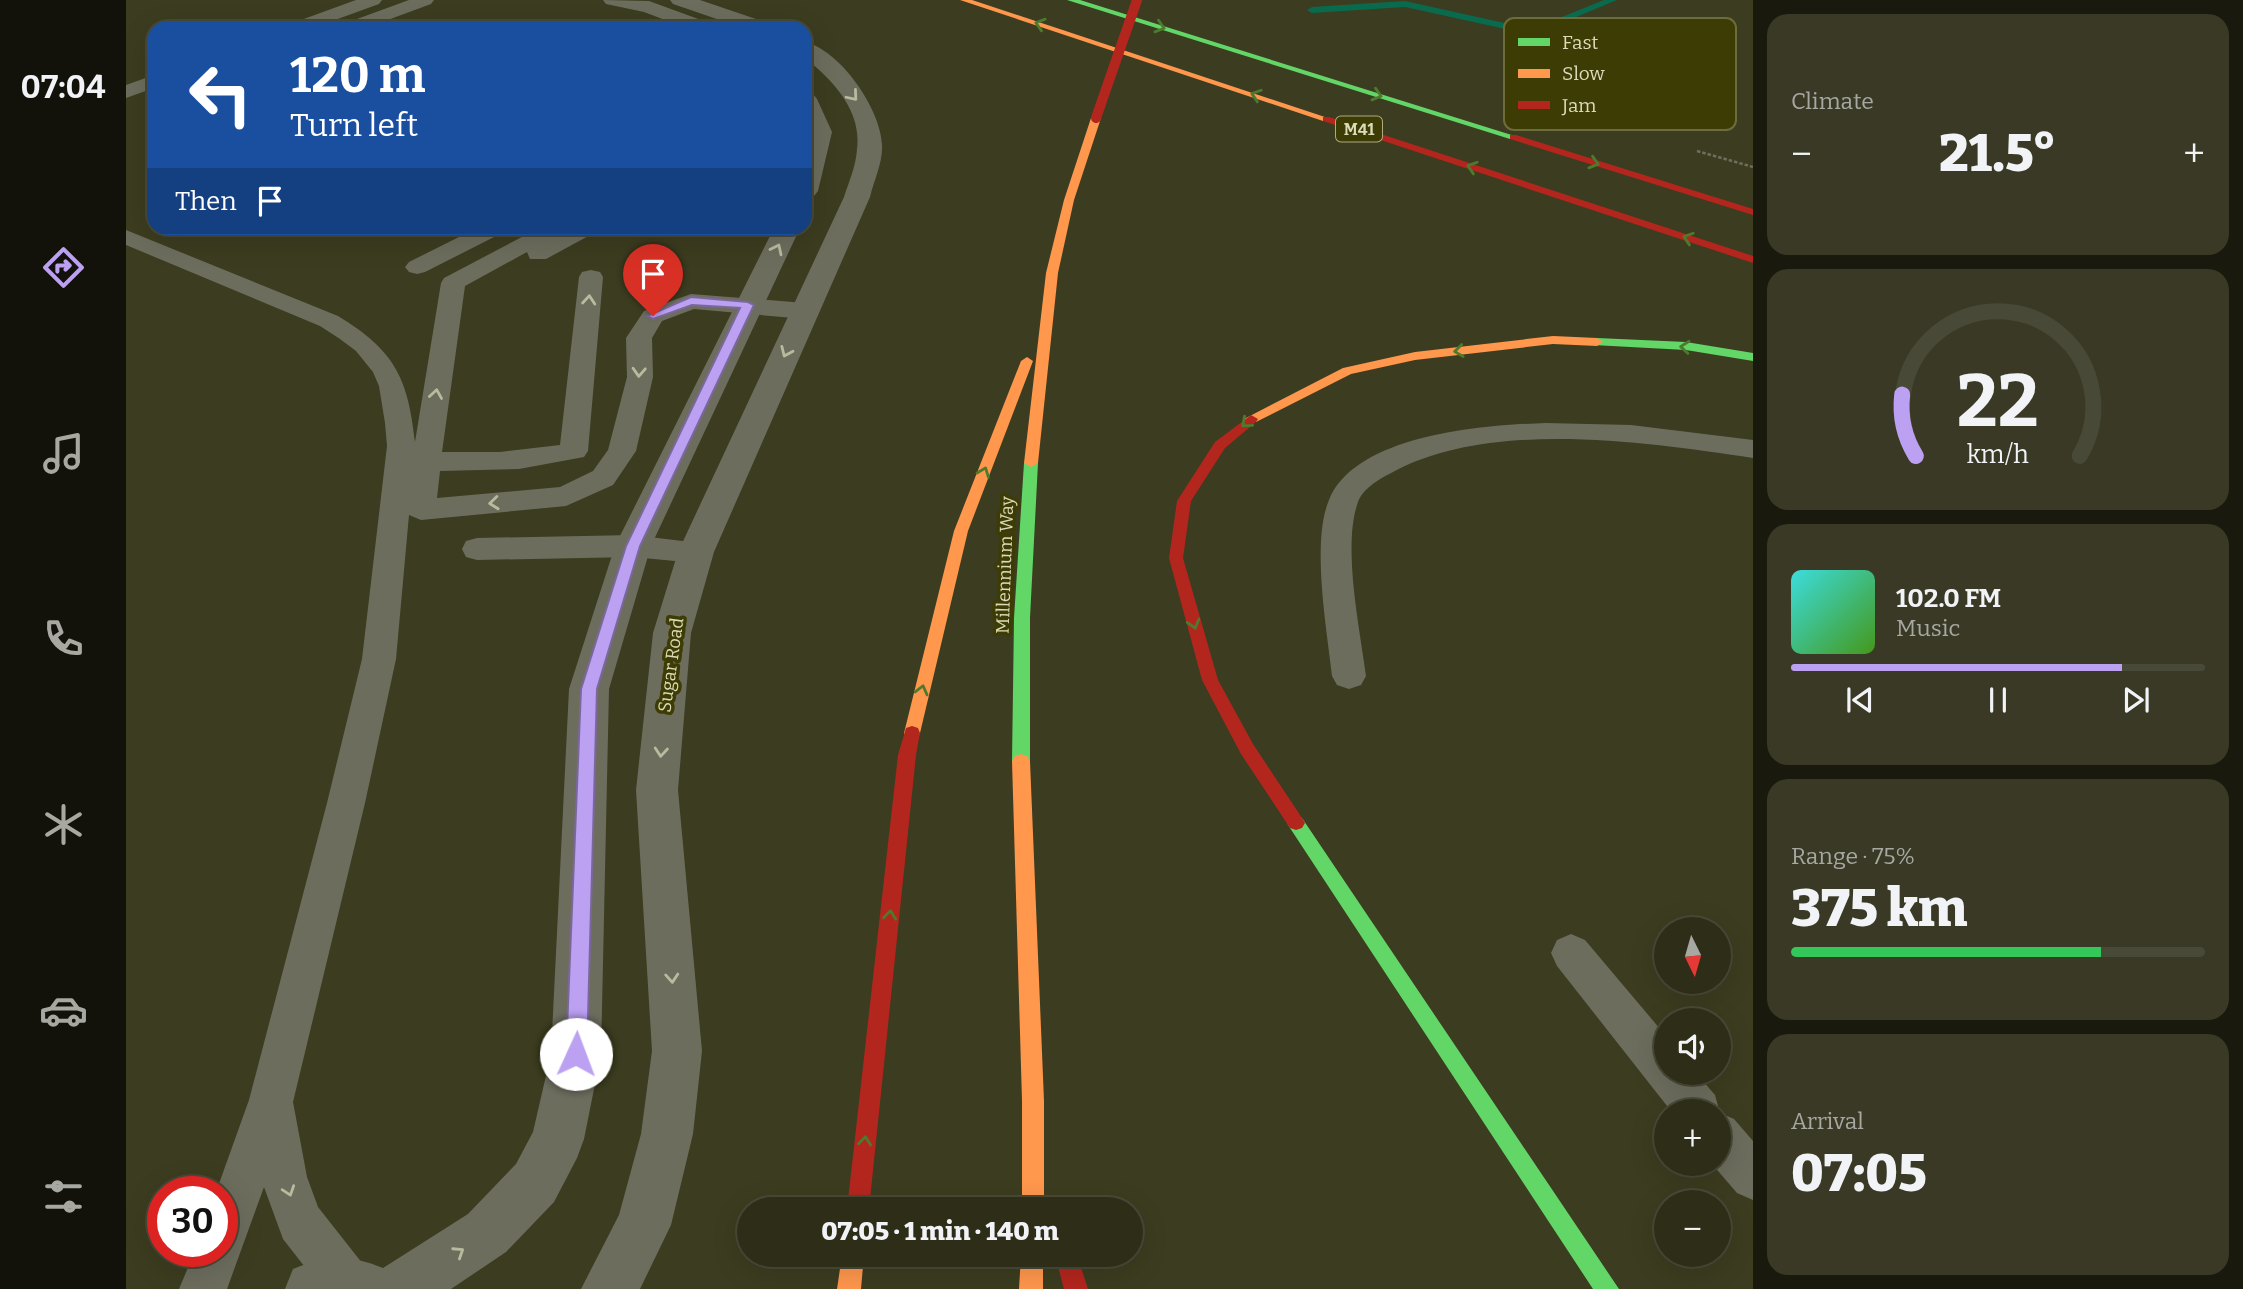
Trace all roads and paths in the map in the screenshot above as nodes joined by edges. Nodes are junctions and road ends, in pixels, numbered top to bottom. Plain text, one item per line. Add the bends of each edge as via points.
1 (373, 0) edge
2 (425, 0) edge
3 (613, 0) edge
4 (678, 0) edge
5 (964, 0) edge
6 (1071, 0) edge
7 (1137, 0) edge
8 (315, 21) edge
9 (369, 21) edge
10 (686, 21) edge
11 (742, 21) edge
12 (812, 53) edge
13 (147, 84) edge
14 (126, 92) edge
15 (147, 104) edge
16 (812, 109) edge
17 (126, 111) edge
18 (812, 163) edge
19 (1753, 212) edge
20 (483, 235) edge
21 (508, 235) edge
22 (542, 235) edge
23 (573, 235) edge
24 (783, 235) edge
25 (126, 237) edge
26 (1753, 260) edge
27 (591, 277) dead end
28 (484, 284) dead end
29 (748, 305) junction
30 (805, 311) junction
31 (1044, 318) junction
32 (1753, 357) edge
33 (1753, 449) edge
34 (426, 461) junction
35 (633, 546) junction
36 (477, 549) dead end
37 (696, 552) junction
38 (1349, 676) dead end
39 (1571, 953) dead end
40 (1654, 1055) edge
41 (1678, 1085) edge
42 (1689, 1099) edge
43 (271, 1100) junction
44 (1035, 1145) junction
45 (1731, 1151) edge
46 (1753, 1177) edge
47 (238, 1196) edge
48 (1050, 1196) dead end
49 (859, 1197) edge
50 (1033, 1197) edge
51 (213, 1267) edge
52 (852, 1267) edge
53 (1032, 1267) edge
54 (1070, 1267) edge
55 (357, 1288) edge
56 (204, 1289) edge
57 (609, 1289) edge
58 (849, 1289) edge
59 (1031, 1289) edge
60 (1076, 1289) edge
61 (1606, 1289) edge

1 - 8 lane
2 - 9 lane
3 - 10 street
4 - 11 street
26 -> 5 main road, M41
6 -> 19 main road, M41
7 - 31 main road, Millennium Way, bridge via 1074,178
12 -> 30 street, Sugar Road via 861,106 870,144 857,197
13 - 14 lane
15 - 17 lane
16 - 18 street via 820,132
20 - 21 lane via 426,271
34 -> 22 lane via 453,283
23 - 28 lane
29 -> 24 street
25 - 43 lane via 356,336 386,369 396,394 401,446 379,659
34 -> 27 lane via 509,461 574,451
29 - 30 lane
29 -> 34 lane via 691,301 653,316 639,338 640,377 622,451 603,478 566,496 421,510
29 - 35 street
30 -> 37 street, Sugar Road
31 - 44 main road, Millennium Way via 1023,537 1020,715
49 -> 31 main road via 907,755 961,531
32 -> 61 main road via 1686,346 1553,340 1415,356 1348,371 1256,414 1220,445 1184,501 1176,558 1210,680 1247,750
33 - 38 lane via 1684,438 1575,432 1481,435 1422,446 1367,472 1343,500 1337,534
35 - 36 lane
35 - 37 lane
55 -> 35 street via 486,1233 535,1183 558,1139 576,1054 589,689
37 -> 57 street, Sugar Road via 672,633 657,790 676,1063 667,1135 643,1225
39 - 40 lane
41 - 42 lane
43 - 47 lane
43 -> 55 lane via 284,1177 300,1222
44 - 48 main road, Millennium Way
44 - 50 main road, Millennium Way
45 - 46 lane
51 - 56 lane
52 - 58 main road
53 - 59 main road
54 - 60 main road

